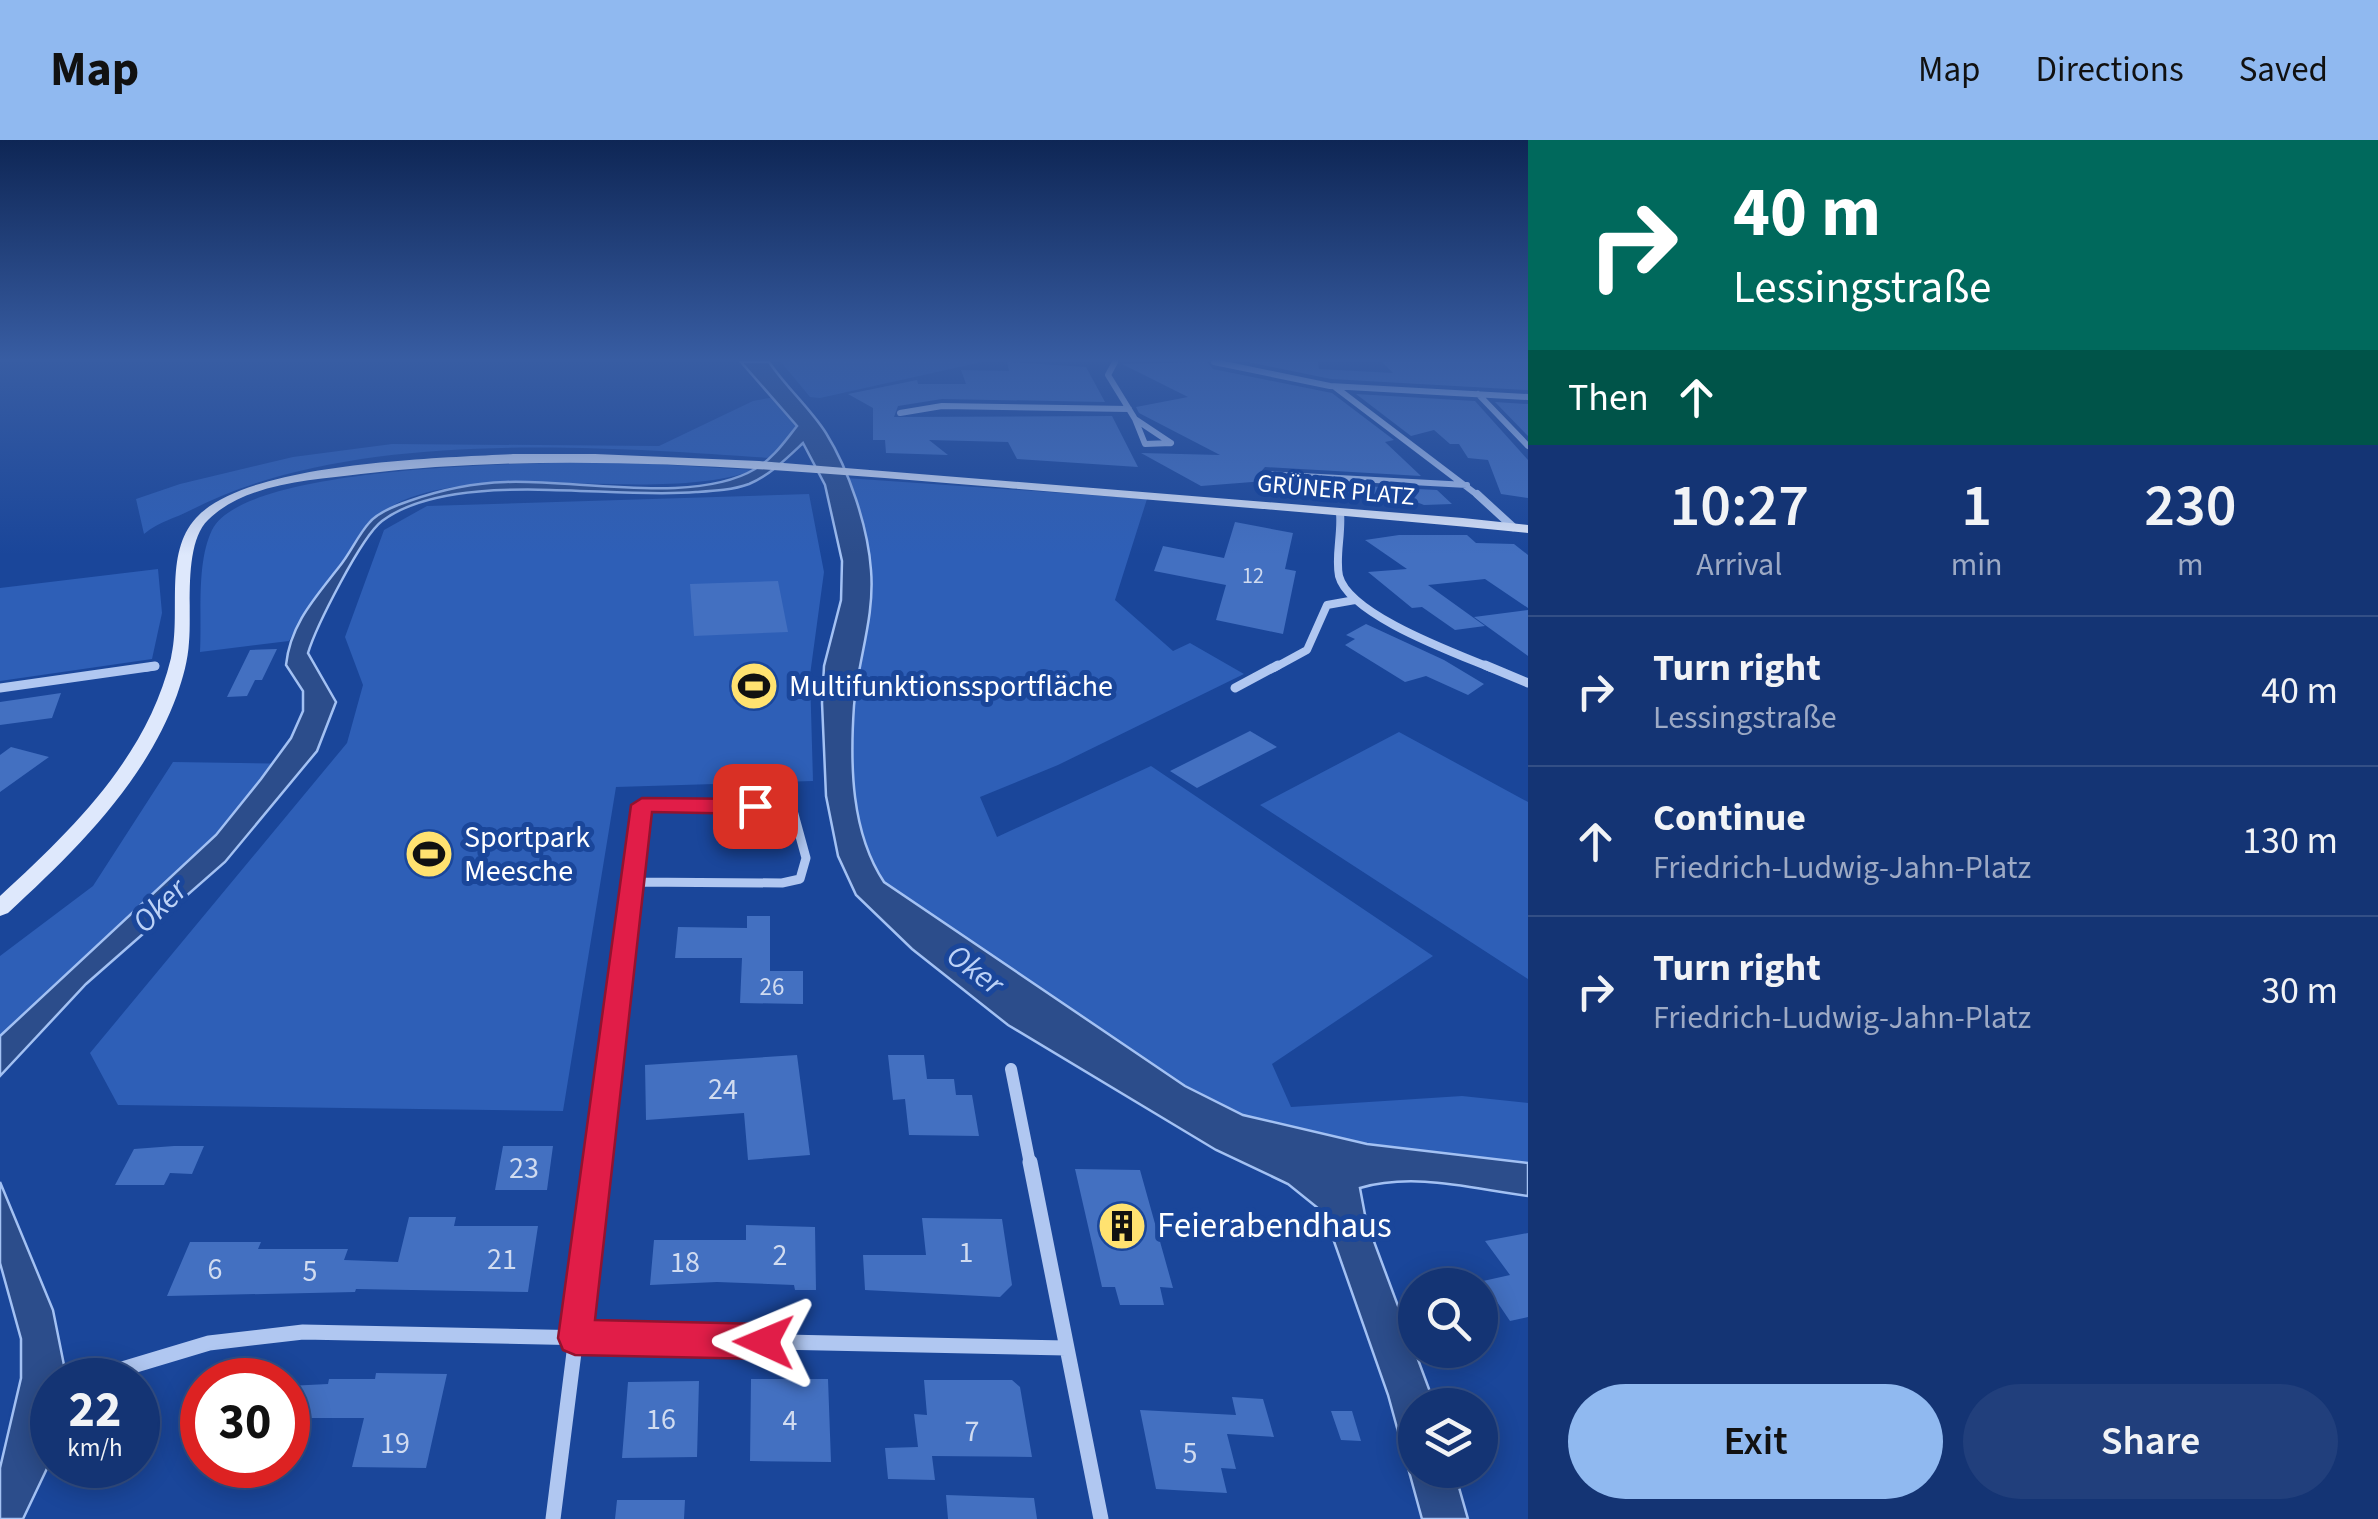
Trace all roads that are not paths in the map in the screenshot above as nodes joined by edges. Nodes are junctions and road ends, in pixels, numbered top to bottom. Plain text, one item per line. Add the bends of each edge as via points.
1 (1138, 426) edge
2 (1150, 426) edge
3 (1388, 426) edge
4 (1509, 426) edge
5 (1528, 446) edge
6 (1265, 474) dead end
7 (1467, 485) junction
8 (1340, 513) junction
9 (1520, 528) edge
10 (1355, 600) junction
11 (154, 666) dead end
12 (1528, 683) edge
13 (0, 688) edge
14 (1235, 688) dead end
15 (634, 882) junction
16 (0, 908) edge
17 (1011, 1069) dead end
18 (575, 1338) junction
19 (1066, 1348) junction
20 (149, 1358) edge
21 (553, 1519) edge
22 (1101, 1519) edge

1 - 2 street via 1145,444 1172,442
3 - 7 street
4 - 5 street
6 - 7 street
7 - 9 street
8 - 9 main road, GRÜNER PLATZ
8 - 10 street via 1339,574
8 - 16 main road, GRÜNER PLATZ via 582,454 448,460 254,490 212,510 187,538 182,638 154,727 100,808
10 - 12 street
10 - 14 street via 1326,605 1307,650
11 - 13 street
15 - 15 street via 642,805 792,807 806,858 800,879
15 - 18 street
17 - 19 street
18 - 19 street
18 - 20 street via 242,1334
18 - 21 street
19 - 22 street

